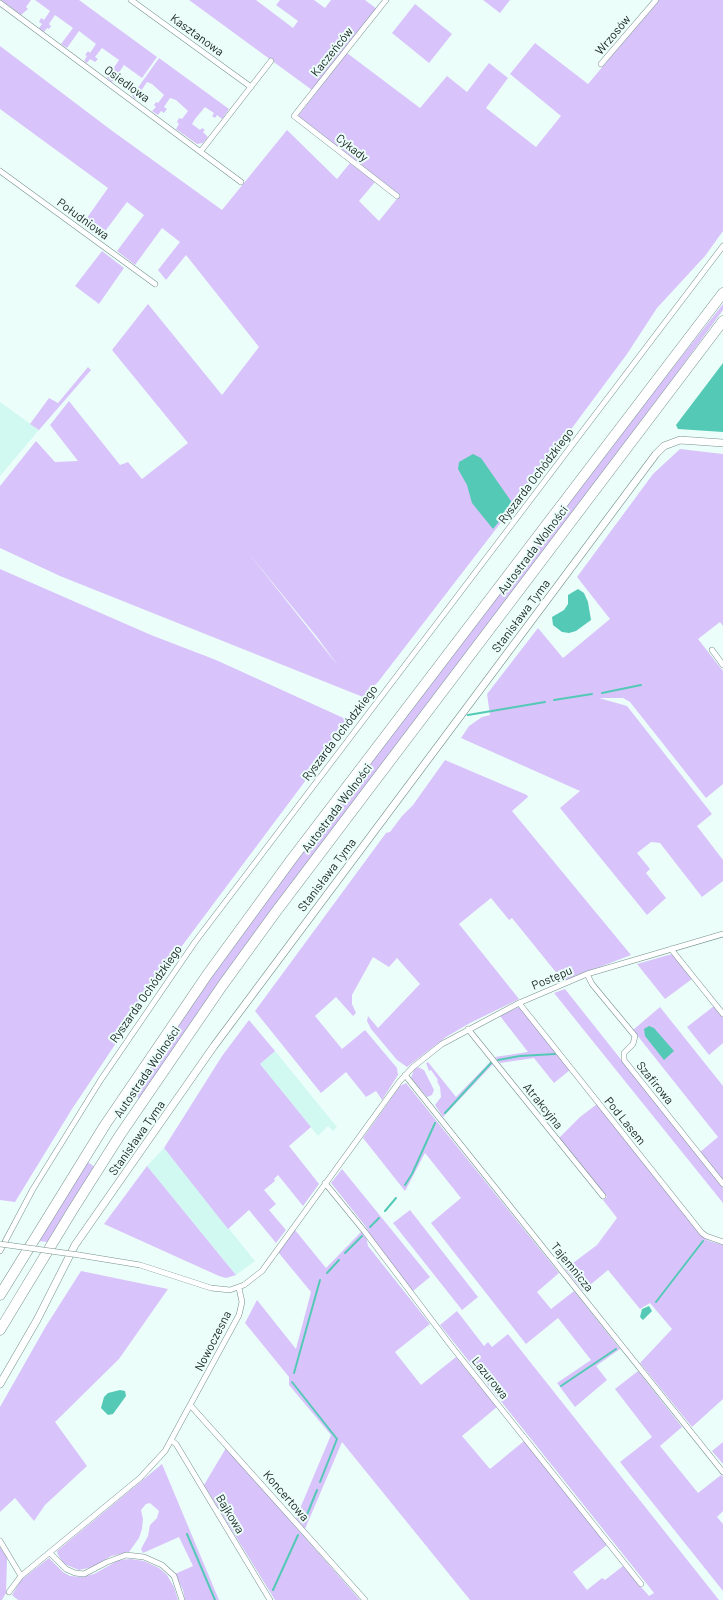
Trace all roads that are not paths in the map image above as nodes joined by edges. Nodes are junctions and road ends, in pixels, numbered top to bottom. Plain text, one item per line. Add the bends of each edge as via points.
1 (131, 0) edge
2 (386, 0) edge
3 (656, 0) edge
4 (0, 3) edge
5 (271, 61) dead end
6 (602, 64) dead end
7 (251, 87) junction
8 (294, 116) joint
9 (201, 151) junction
10 (0, 171) edge
11 (241, 182) dead end
12 (397, 196) dead end
13 (723, 246) edge
14 (155, 284) dead end
15 (723, 293) edge
16 (723, 321) edge
17 (723, 443) edge
18 (712, 650) dead end
19 (723, 665) edge
20 (723, 934) edge
21 (671, 949) junction
22 (586, 974) junction
23 (519, 1003) junction
24 (723, 1014) edge
25 (468, 1029) junction
26 (405, 1075) junction
27 (325, 1183) junction
28 (723, 1184) edge
29 (603, 1196) dead end
30 (723, 1242) edge
31 (0, 1244) edge
32 (0, 1251) edge
33 (238, 1288) junction
34 (0, 1294) edge
35 (0, 1330) edge
36 (0, 1384) edge
37 (191, 1406) junction
38 (171, 1440) junction
39 (723, 1472) edge
40 (0, 1541) edge
41 (50, 1553) junction
42 (21, 1576) junction
43 (641, 1584) dead end
44 (9, 1592) dead end
45 (182, 1600) edge
46 (270, 1600) edge
47 (365, 1600) edge

1 - 7 street, Kasztanowa
2 - 8 street, Kaczeńców
3 - 6 street, Wrzosów
4 - 9 street, Osiedlowa
5 - 7 street
7 - 9 street
8 - 12 street, Cykady
9 - 11 street, Osiedlowa
10 - 14 street, Południowa
13 - 32 street, Ryszarda Ochódzkiego via 195,942 100,1081 33,1189
15 - 34 highway, Autostrada Wolności via 221,957 101,1131
16 - 35 highway, Autostrada Wolności via 279,907 222,986 120,1135
17 - 36 street, Stanisława Tyma via 680,440 664,446 656,454 214,1046 75,1245 37,1320
18 - 19 street
20 - 21 street, Postępu
21 - 22 street, Postępu
21 - 24 street
22 - 23 street, Postępu
22 - 28 street, Szafirowa via 635,1036 636,1040 623,1055 626,1064
23 - 25 street, Postępu
23 - 30 street, Pod Lasem via 702,1233
25 - 26 street, Postępu via 442,1044
25 - 29 street, Atrakcyjna
26 - 27 street
26 - 39 street, Tajemnicza
27 - 33 street via 262,1271 253,1280
27 - 43 street, Lazurowa
31 - 33 street, bridge via 140,1265 211,1288
33 - 37 street, Nowoczesna via 242,1302 239,1315
37 - 38 street, Nowoczesna
37 - 47 street, Koncertowa
38 - 41 street, Nowoczesna via 165,1452 150,1469
38 - 46 street, Bajkowa via 176,1444
40 - 42 street
41 - 42 street, Nowoczesna
41 - 45 street via 66,1569 80,1574 126,1555 148,1558 162,1565 174,1576
42 - 44 street, Nowoczesna

